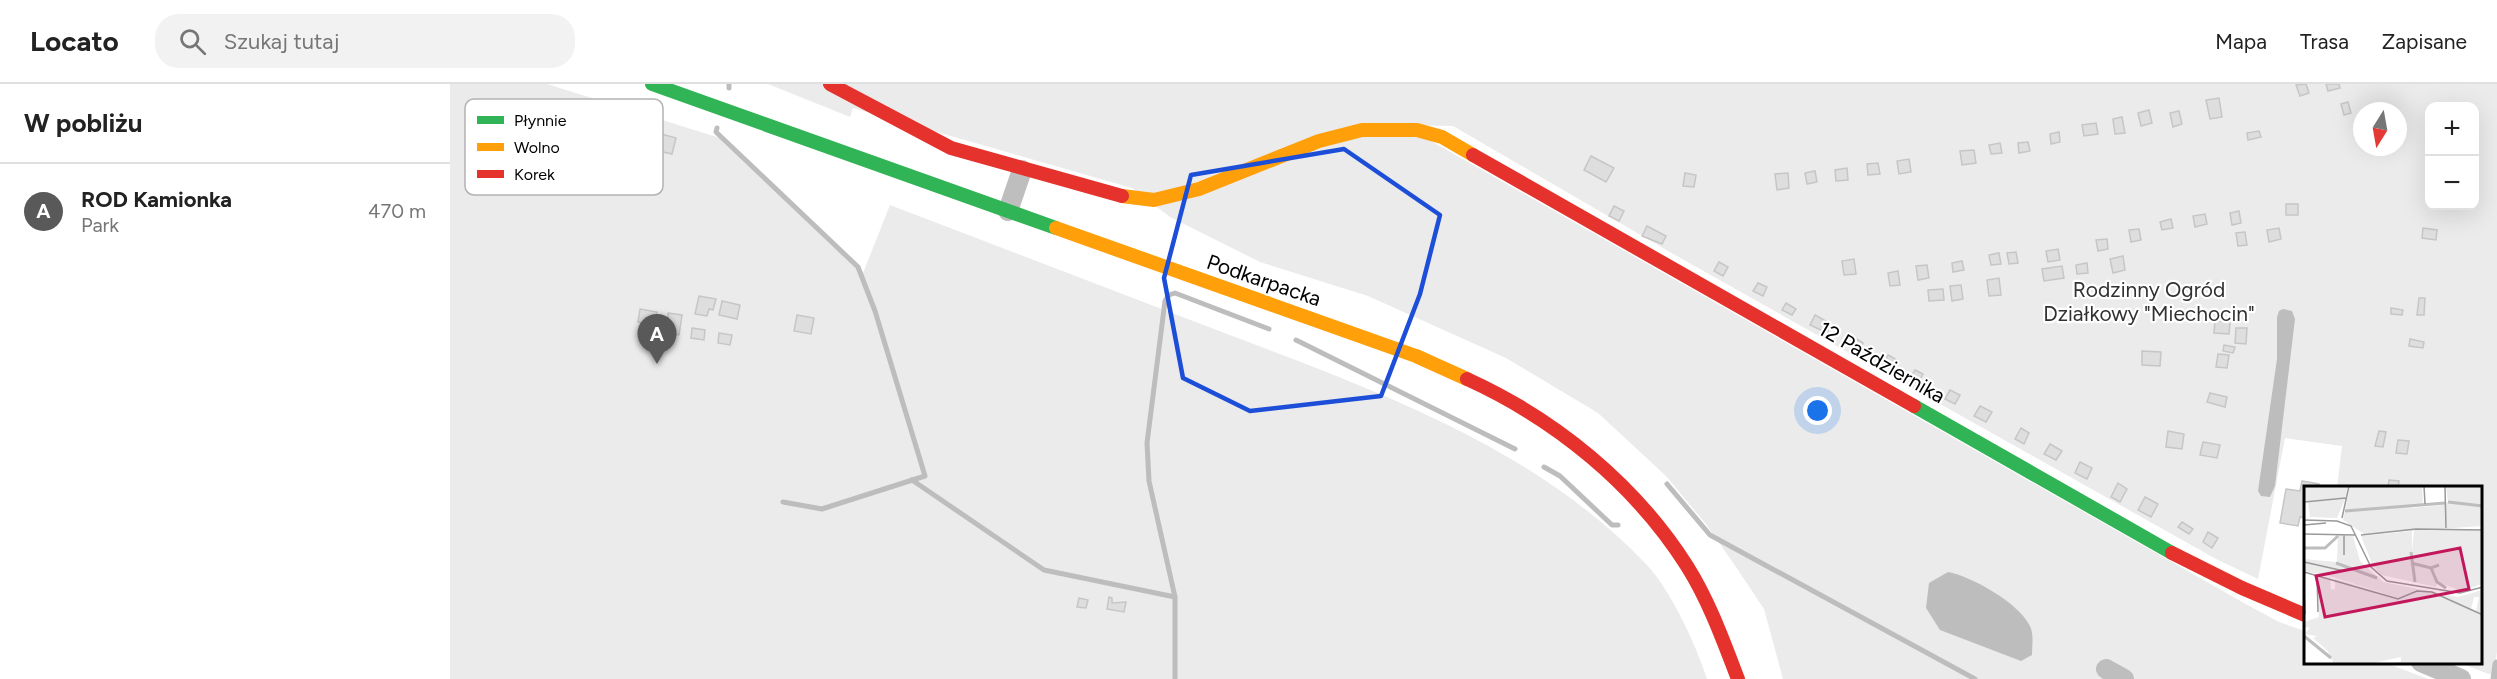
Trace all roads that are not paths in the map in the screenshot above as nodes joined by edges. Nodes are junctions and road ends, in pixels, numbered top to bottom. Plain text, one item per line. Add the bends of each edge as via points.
1 (652, 84) edge
2 (830, 84) edge
3 (1022, 170) junction
4 (1008, 211) junction
5 (2304, 615) edge
6 (2424, 664) edge
7 (2497, 664) edge
8 (2106, 669) dead end
9 (1738, 679) edge
10 (2124, 679) edge
11 (2461, 679) edge
12 (2495, 679) edge

1 - 4 street, Podkarpacka
2 - 3 street, 12 Października via 951,148
3 - 4 street
3 - 5 street, 12 Października via 1109,194 1154,200 1199,189 1319,141 1362,130 1417,130 1442,137 2130,530 2242,588
4 - 9 street, Podkarpacka via 1416,356 1539,417 1621,483 1670,540 1713,615
6 - 11 street
7 - 12 lane
8 - 10 street

